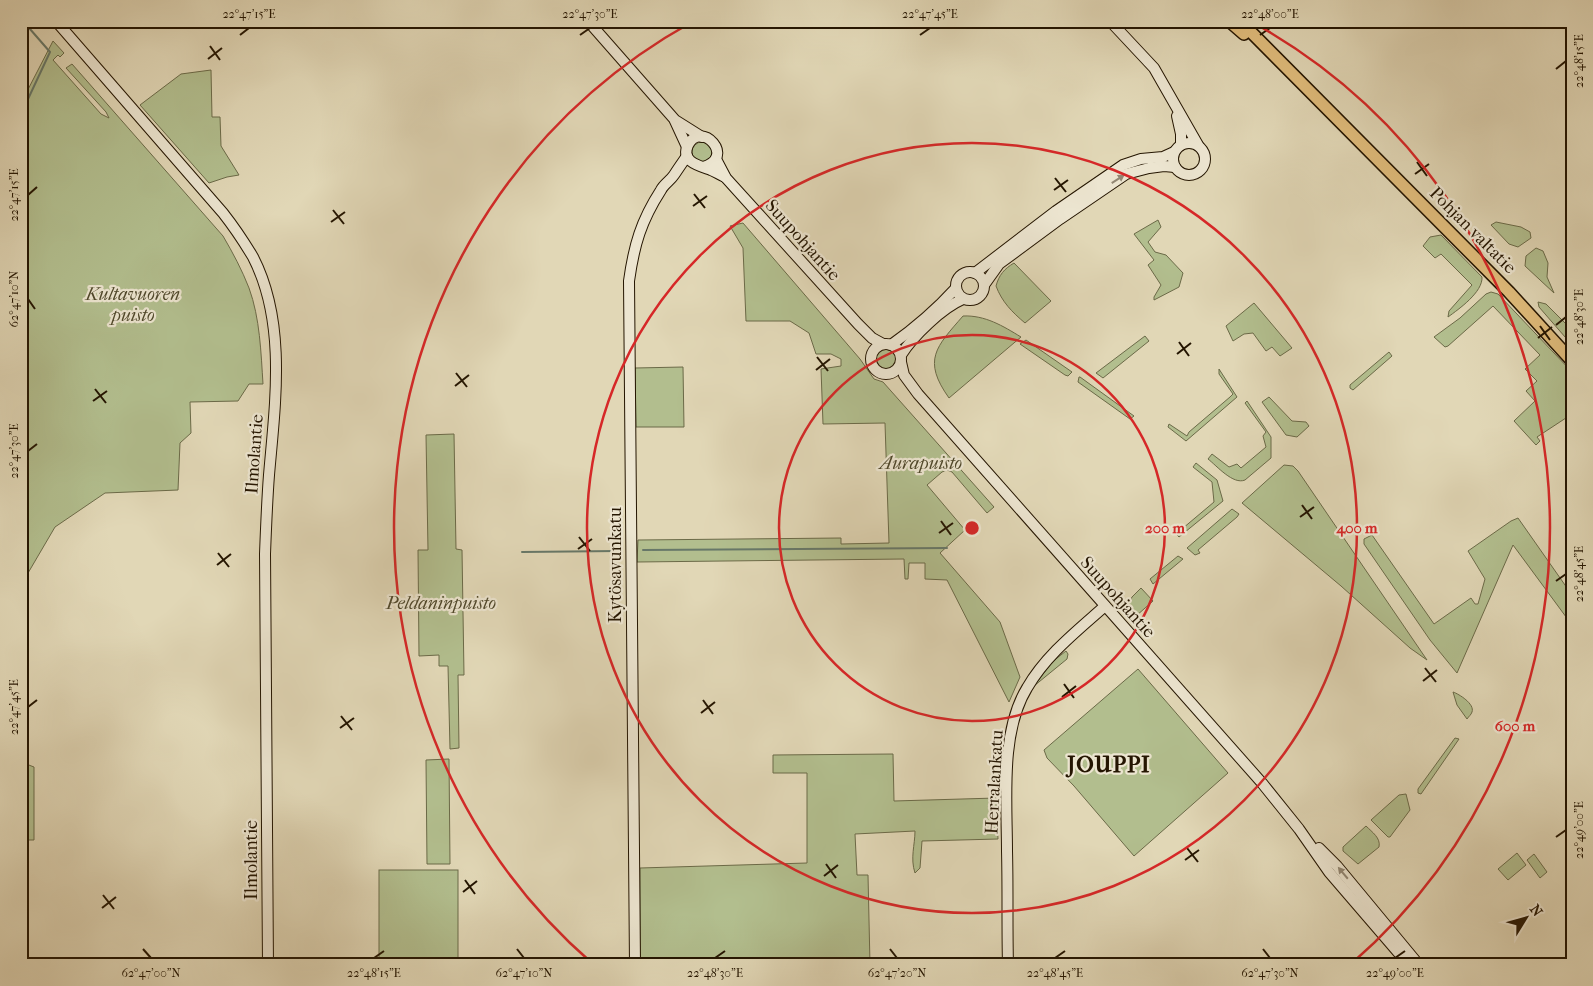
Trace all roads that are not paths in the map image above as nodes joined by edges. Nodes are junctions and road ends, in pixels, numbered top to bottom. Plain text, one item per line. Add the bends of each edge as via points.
1 (56, 21) edge
2 (588, 21) edge
3 (1110, 21) edge
4 (1228, 21) edge
5 (1240, 21) edge
6 (1245, 21) edge
7 (1273, 54) junction
8 (1175, 105) junction
9 (675, 120) junction
10 (702, 136) junction
11 (1198, 145) junction
12 (1177, 148) junction
13 (693, 159) junction
14 (716, 159) junction
15 (1175, 167) junction
16 (726, 178) junction
17 (975, 273) junction
18 (984, 285) junction
19 (956, 288) junction
20 (963, 299) junction
21 (858, 324) junction
22 (887, 344) junction
23 (872, 354) junction
24 (901, 359) junction
25 (1572, 361) edge
26 (888, 374) junction
27 (912, 387) junction
28 (1105, 606) junction
29 (1300, 828) junction
30 (268, 965) edge
31 (634, 965) edge
32 (1008, 965) edge
33 (1409, 965) edge
34 (1419, 965) edge

1 - 30 street, Ilmolantie via 240,235 253,259 270,308 276,362 265,554
2 - 9 street
3 - 8 street via 1154,68
4 - 7 main road
5 - 7 main road, Pohjan valtatie
6 - 7 main road
7 - 25 main road, Pohjan valtatie via 1509,292
8 - 11 street
8 - 12 street via 1180,134
9 - 10 street
9 - 13 street
10 - 13 street via 693,140
10 - 14 street via 715,144
11 - 12 street via 1189,142
11 - 15 street via 1205,156 1201,170 1188,175
12 - 15 street via 1173,162
12 - 17 street via 1163,157 1123,165
13 - 14 street via 708,166
13 - 16 street, Suupohjantie
13 - 31 street, Kytösavunkatu via 662,188 639,232 629,281
14 - 16 street, Suupohjantie
18 -> 15 street via 999,264 1126,174 1149,168
16 - 21 street, Suupohjantie
17 - 18 street
17 - 19 street via 967,272 960,276
18 - 20 street via 984,292 979,298
19 - 20 street
19 - 22 street via 933,311
20 - 24 street via 951,305 912,339
21 - 22 street, Suupohjantie via 872,338
21 - 23 street, Suupohjantie
22 - 23 street
22 - 24 street via 898,350
23 - 26 street via 875,368
24 - 26 street via 896,370
24 - 27 street, Suupohjantie via 904,375
26 - 27 street, Suupohjantie
27 - 28 street, Suupohjantie
28 - 29 street, Suupohjantie
28 - 32 street, Herralankatu via 1036,674 1013,719 1008,767
29 - 33 street, Suupohjantie via 1329,872
34 -> 29 street, Suupohjantie

